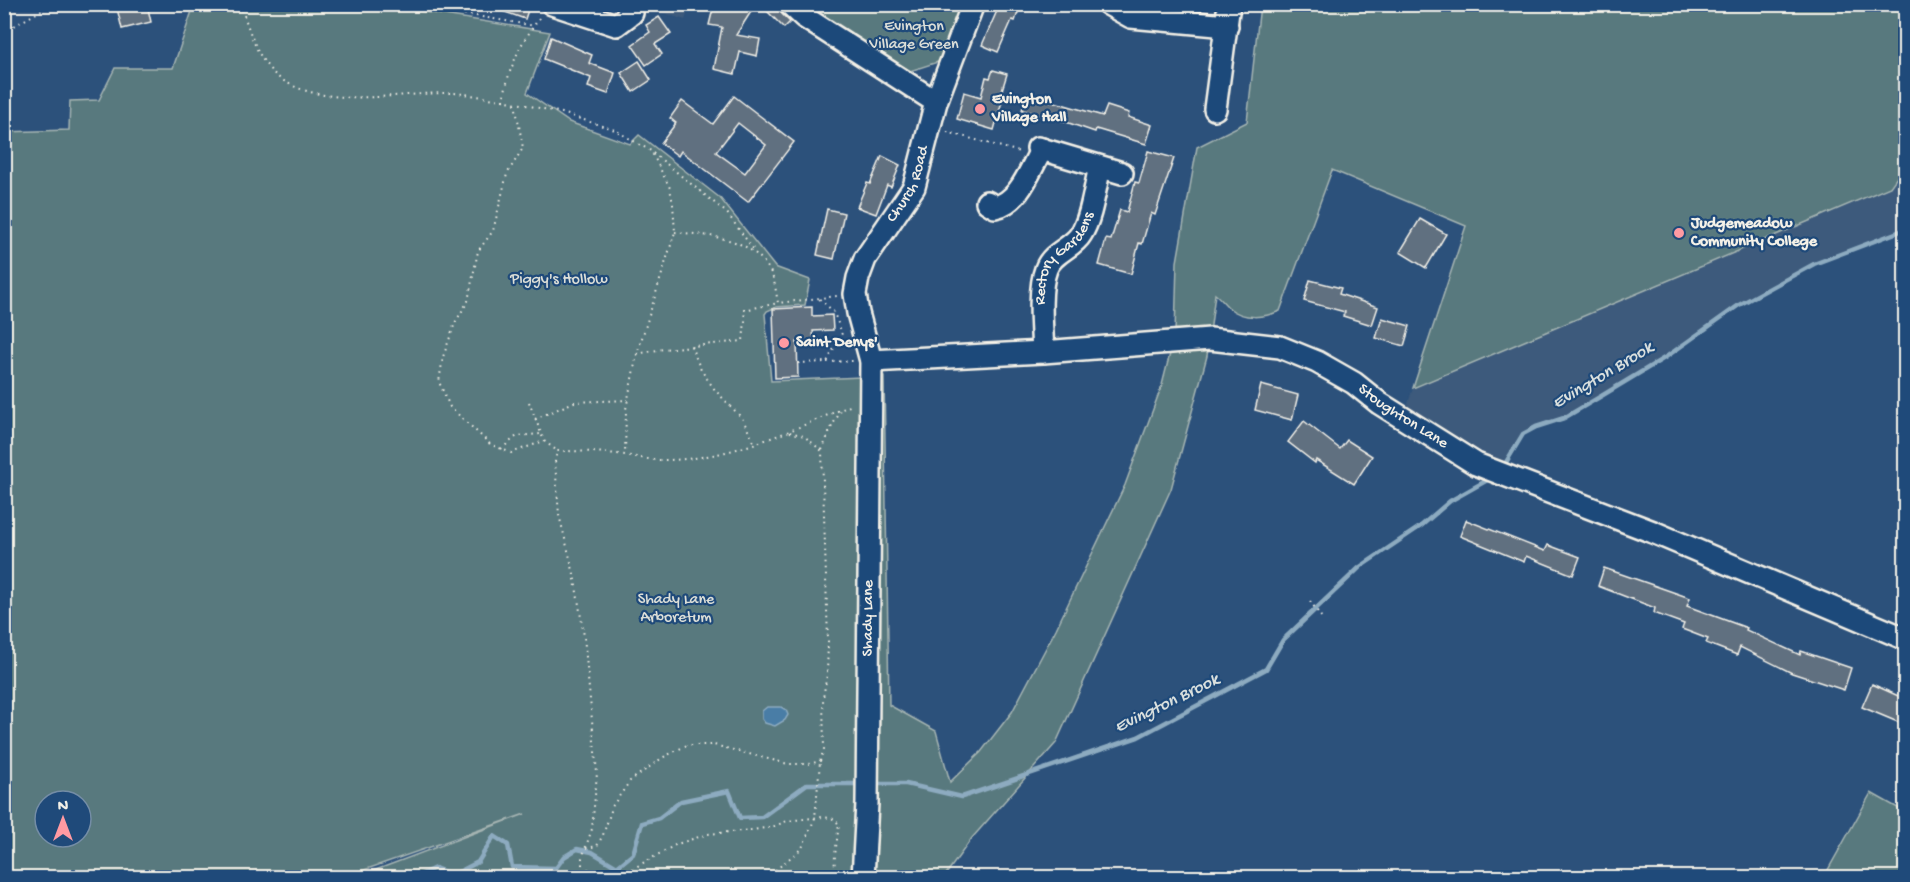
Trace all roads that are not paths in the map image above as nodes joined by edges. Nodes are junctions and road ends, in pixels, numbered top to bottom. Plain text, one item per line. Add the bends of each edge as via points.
1 (790, 4) edge
2 (974, 4) edge
3 (1108, 4) edge
4 (1229, 4) edge
5 (547, 8) edge
6 (622, 25) dead end
7 (1227, 26) junction
8 (936, 102) junction
9 (1215, 109) dead end
10 (1100, 166) junction
11 (1122, 173) dead end
12 (987, 202) dead end
13 (1043, 352) junction
14 (871, 361) junction
15 (1905, 639) edge
16 (863, 878) edge

1 - 8 street
2 - 8 street, Church Road
3 - 7 street via 1131,17
4 - 7 street
5 - 6 street
7 - 9 street
8 - 14 street, Church Road via 914,187 858,278 855,294
10 - 11 street
10 - 12 street via 1040,148 1019,190 1006,205 995,207
10 - 13 street, Rectory Gardens via 1081,234 1046,268 1041,310
13 - 14 street, Stoughton Lane
13 - 15 street, Stoughton Lane via 1210,339 1280,347 1354,383 1476,464 1653,532
14 - 16 street, Shady Lane

